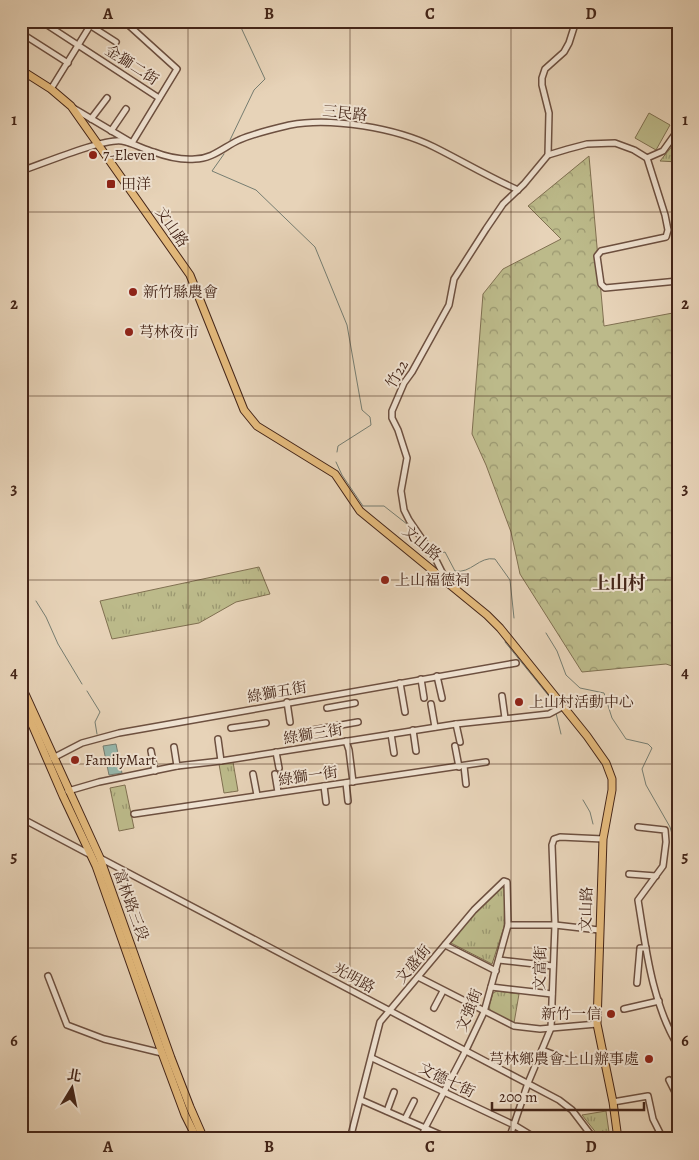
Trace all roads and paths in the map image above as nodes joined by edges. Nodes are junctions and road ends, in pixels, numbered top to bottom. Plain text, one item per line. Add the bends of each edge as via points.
1 (41, 21) edge
2 (124, 21) edge
3 (576, 21) edge
4 (92, 24) edge
5 (21, 33) edge
6 (116, 42) dead end
7 (79, 46) junction
8 (68, 63) junction
9 (21, 70) edge
10 (51, 89) junction
11 (107, 98) dead end
12 (159, 98) junction
13 (71, 106) junction
14 (126, 109) dead end
15 (92, 119) junction
16 (678, 130) edge
17 (112, 131) junction
18 (132, 143) junction
19 (98, 145) junction
20 (548, 155) junction
21 (647, 158) junction
22 (21, 171) edge
23 (518, 190) junction
24 (678, 281) edge
25 (447, 583) junction
26 (516, 663) dead end
27 (437, 676) junction
28 (421, 679) junction
29 (400, 683) junction
30 (21, 684) edge
31 (502, 696) dead end
32 (424, 698) dead end
33 (442, 698) dead end
34 (21, 699) edge
35 (287, 702) junction
36 (355, 703) dead end
37 (431, 704) dead end
38 (562, 707) junction
39 (327, 708) dead end
40 (405, 712) dead end
41 (505, 718) junction
42 (290, 722) dead end
43 (358, 722) dead end
44 (266, 723) dead end
45 (456, 724) junction
46 (435, 727) junction
47 (231, 728) dead end
48 (413, 730) junction
49 (290, 734) dead end
50 (391, 734) junction
51 (218, 739) dead end
52 (346, 741) junction
53 (460, 742) dead end
54 (455, 746) dead end
55 (174, 747) dead end
56 (151, 751) dead end
57 (416, 751) dead end
58 (276, 752) junction
59 (394, 753) dead end
60 (51, 759) junction
61 (221, 761) junction
62 (486, 762) dead end
63 (177, 766) junction
64 (462, 766) junction
65 (279, 768) dead end
66 (155, 771) junction
67 (253, 774) dead end
68 (275, 774) dead end
69 (353, 782) junction
70 (346, 783) junction
71 (466, 784) dead end
72 (324, 786) junction
73 (68, 790) junction
74 (278, 792) junction
75 (256, 795) junction
76 (348, 801) dead end
77 (326, 802) dead end
78 (134, 814) dead end
79 (21, 818) edge
80 (638, 827) dead end
81 (603, 839) junction
82 (90, 854) junction
83 (100, 858) junction
84 (629, 874) dead end
85 (656, 876) junction
86 (508, 882) joint
87 (508, 925) junction
88 (554, 925) junction
89 (600, 930) junction
90 (445, 945) junction
91 (646, 948) junction
92 (499, 960) junction
93 (553, 966) junction
94 (496, 971) junction
95 (48, 976) dead end
96 (418, 977) junction
97 (637, 983) dead end
98 (491, 987) junction
99 (443, 991) junction
100 (552, 994) junction
101 (659, 1001) junction
102 (434, 1008) dead end
103 (624, 1009) dead end
104 (389, 1012) junction
105 (484, 1012) junction
106 (596, 1024) junction
107 (551, 1028) junction
108 (678, 1046) edge
109 (466, 1050) junction
110 (542, 1050) junction
111 (162, 1053) junction
112 (372, 1058) junction
113 (568, 1060) dead end
114 (670, 1080) dead end
115 (528, 1083) junction
116 (394, 1092) dead end
117 (444, 1092) junction
118 (678, 1098) edge
119 (361, 1100) junction
120 (414, 1101) dead end
121 (613, 1102) junction
122 (387, 1111) junction
123 (405, 1119) junction
124 (514, 1125) junction
125 (424, 1128) junction
126 (678, 1133) edge
127 (196, 1139) edge
128 (204, 1139) edge
129 (350, 1139) edge
130 (421, 1139) edge
131 (450, 1139) edge
132 (509, 1139) edge
133 (537, 1139) edge
134 (594, 1139) edge
135 (618, 1139) edge
136 (663, 1139) edge
137 (668, 1139) edge

1 - 7 street, 金獅二街
2 - 12 street via 177,70
3 - 20 street via 564,52 545,69 542,78 549,113
4 - 6 street
4 - 7 street
5 - 8 street
7 - 8 street
7 - 12 street, 金獅二街
8 - 10 street
9 - 10 main road, 文山路
10 - 13 main road, 文山路
11 - 15 street
12 - 18 street
13 - 15 street, 文山路
13 - 19 main road, 文山路
14 - 17 street
15 - 17 street, 文山路
16 - 21 street via 662,151
17 - 18 street, 文山路
18 - 19 street, 三民路 via 112,140
18 - 23 street, 三民路 via 177,159 200,159 241,140 289,125 313,122 352,125 422,142
19 - 22 street, 三民路
19 - 25 main road, 文山路 via 190,275 244,410 251,420 335,474 360,511
20 - 21 street via 587,144 615,143
20 - 23 street, 竹22
21 - 24 street via 666,215 666,237 601,251 596,256 601,284 605,288
23 - 25 street, 竹22 / 竹22 via 503,204 454,280 449,305 404,383 392,411 407,458 401,491 404,510
25 - 38 main road, 文山路 via 500,628
26 - 27 street, 綠獅五街
27 - 28 street, 綠獅五街
27 - 33 street
28 - 29 street, 綠獅五街
28 - 32 street
29 - 35 street, 綠獅五街
29 - 40 street
30 - 60 main road, 富林路三段
31 - 41 street
34 - 60 main road, 富林路三段
35 - 42 street
35 - 60 street, 綠獅五街 via 119,733 82,743
36 - 39 street
37 - 46 street
38 - 41 street, 綠獅三街 via 549,714
38 - 81 main road, 文山路 via 586,736 612,779
41 - 45 street, 綠獅三街
43 - 49 street
44 - 47 street
45 - 46 street, 綠獅三街
45 - 53 street
46 - 48 street, 綠獅三街
48 - 50 street, 綠獅三街
48 - 57 street
50 - 52 street, 綠獅三街
50 - 59 street
51 - 61 street
52 - 58 street, 綠獅三街
52 - 69 street
54 - 64 street
55 - 63 street
56 - 66 street
58 - 61 street, 綠獅三街
58 - 65 street
60 - 73 main road, 富林路三段
60 - 82 main road, 富林路三段
61 - 63 street, 綠獅三街
62 - 64 street, 綠獅一街
63 - 66 street, 綠獅三街
64 - 69 street, 綠獅一街
64 - 71 street
66 - 73 street, 綠獅三街
67 - 75 street
68 - 74 street
69 - 70 street, 綠獅一街
70 - 72 street, 綠獅一街
70 - 76 street
72 - 74 street, 綠獅一街
72 - 77 street
73 - 83 main road, 富林路三段
74 - 75 street, 綠獅一街
75 - 78 street, 綠獅一街
79 - 82 street, 光明路
80 - 85 street via 665,830 663,866
81 - 88 street, 文富街 via 554,839
81 - 89 main road, 文山路
82 - 83 street, 光明路
82 - 111 main road, 富林路三段
83 - 104 street, 光明路
83 - 128 main road, 富林路三段 via 171,1058
84 - 85 street
85 - 91 street via 638,900
86 - 87 street, 文強街
86 - 90 street, 文盛街 via 504,881 488,895
87 - 88 street
87 - 92 street, 文強街
88 - 89 street
88 - 93 street, 文富街
89 - 106 main road, 文山路
90 - 94 street
90 - 96 street, 文盛街
91 - 97 street via 640,948
91 - 101 street
92 - 93 street
92 - 94 street, 文強街
93 - 100 street, 文富街
94 - 98 street, 文強街
95 - 111 street via 67,1025 104,1039
96 - 99 street
96 - 104 street, 文盛街
98 - 100 street
98 - 105 street, 文強街
99 - 102 street
99 - 105 street
100 - 107 street, 文富街
101 - 103 street
101 - 108 street via 668,1030
104 - 109 street, 光明路
104 - 112 street, 文盛街 via 380,1022
105 - 107 street via 514,1026
105 - 109 street, 文強街
106 - 107 street
106 - 121 main road, 文山路
107 - 110 street, 文富街
109 - 115 street, 光明路
109 - 117 street, 文強街
110 - 113 street
110 - 115 street, 文富街
111 - 127 main road, 富林路三段
112 - 117 street, 文德七街
112 - 119 street, 文盛街
114 - 118 street
115 - 124 street, 文富街
115 - 134 street, 光明路 via 572,1110
116 - 122 street
117 - 124 street, 文德七街
117 - 125 street, 文強街
119 - 122 street
119 - 129 street, 文盛街
120 - 123 street
121 - 135 main road, 文山路
121 - 136 street via 648,1096 653,1119
122 - 123 street
123 - 125 street
124 - 132 street, 文富街
124 - 133 street, 文德七街
125 - 130 street, 文強街
125 - 131 street
126 - 137 street

